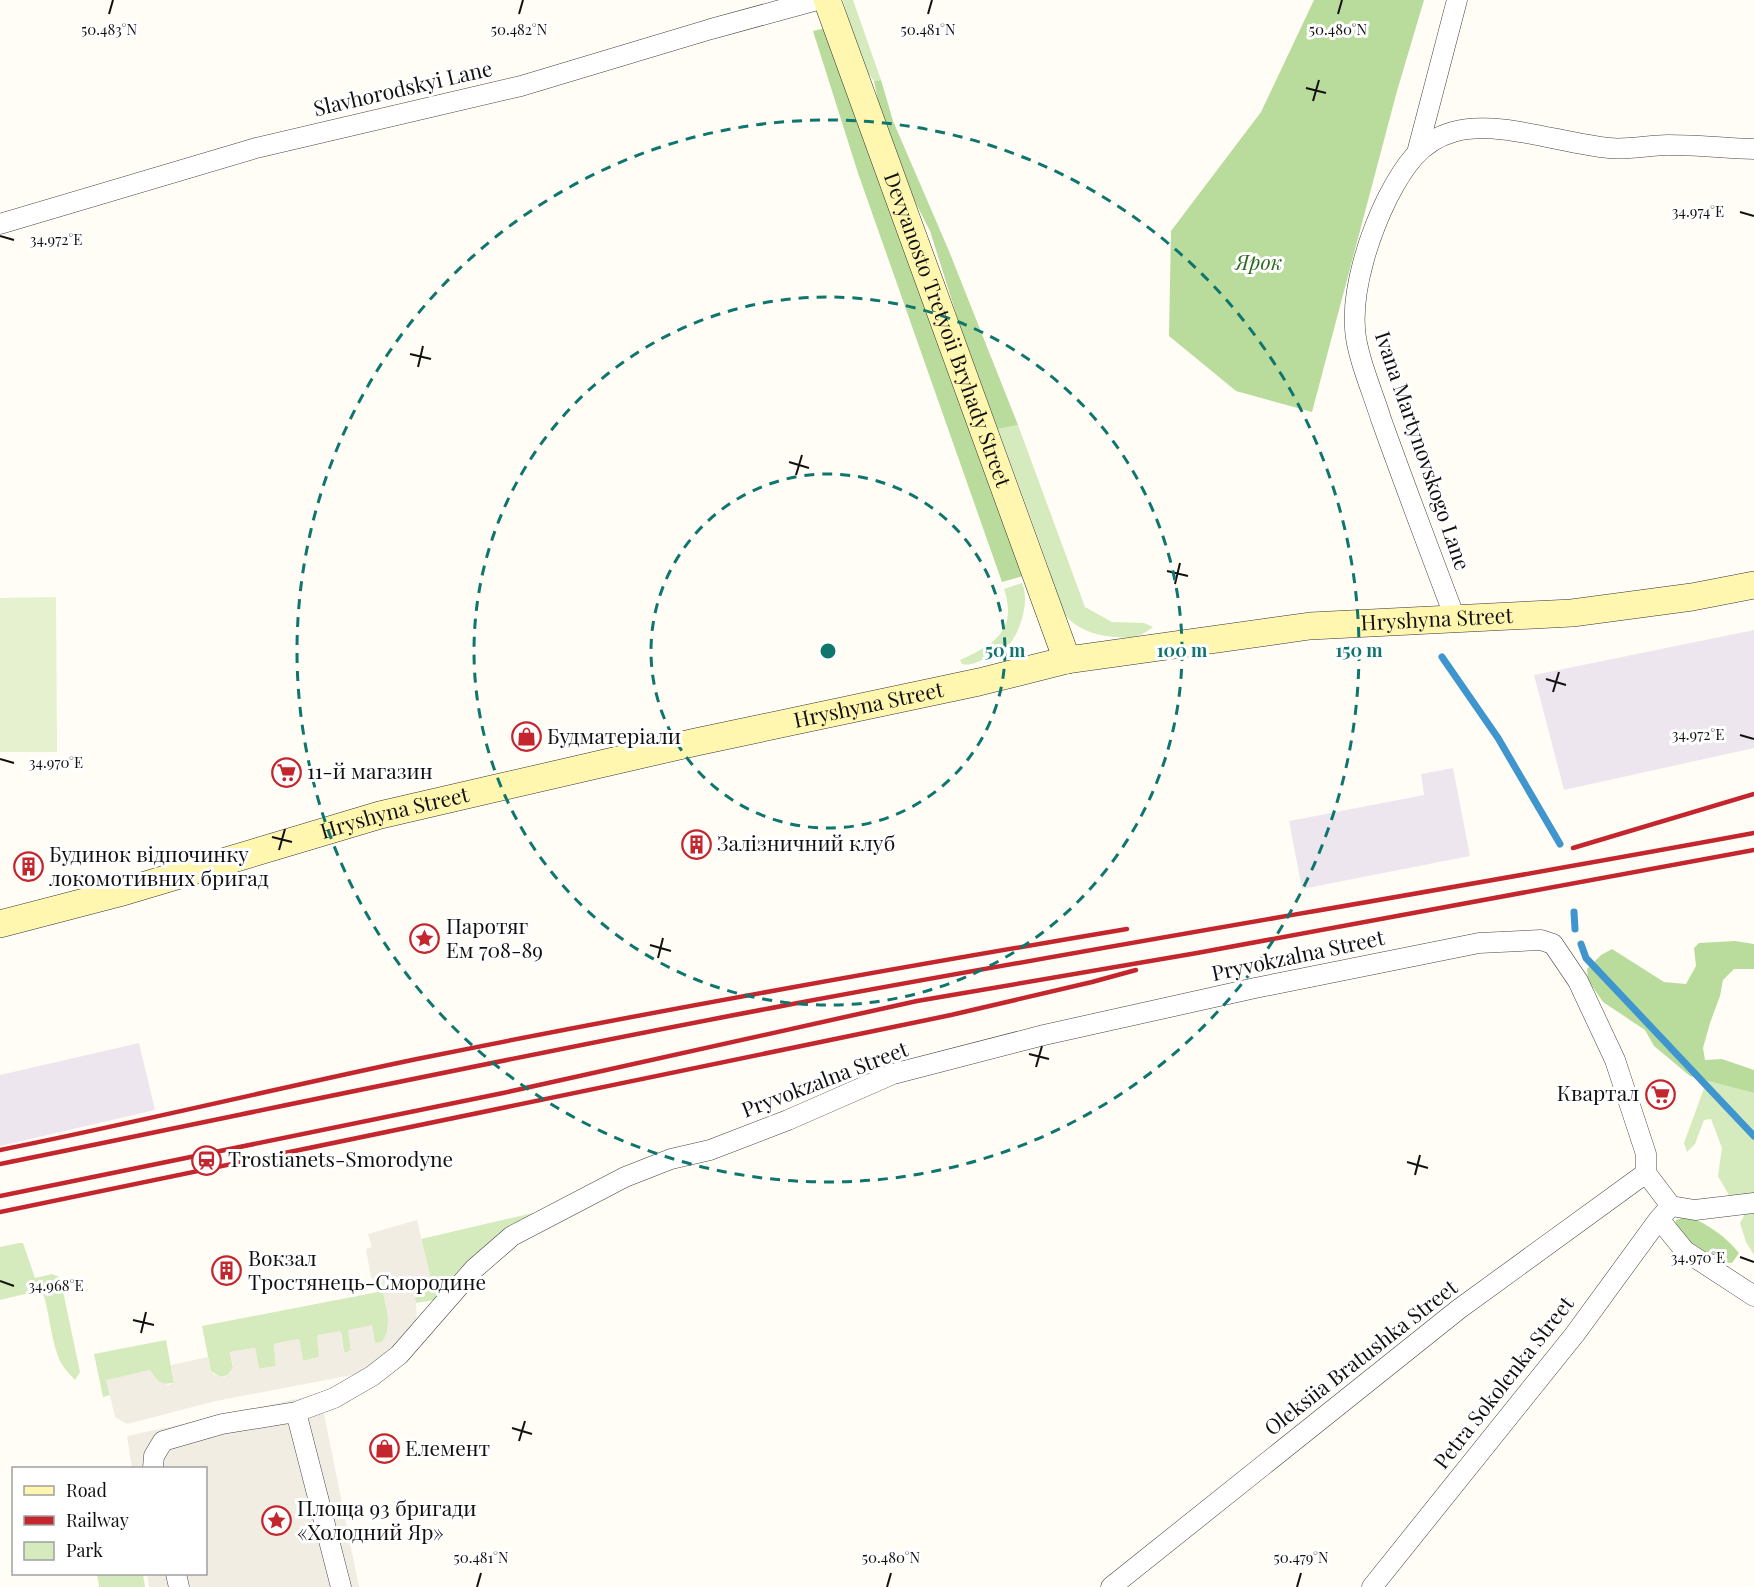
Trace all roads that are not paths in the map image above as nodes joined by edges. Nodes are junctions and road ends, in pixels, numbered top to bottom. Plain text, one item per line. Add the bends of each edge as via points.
1 (817, 0) edge
2 (827, 0) edge
3 (1457, 0) edge
4 (1754, 149) edge
5 (1417, 153) junction
6 (0, 224) edge
7 (1754, 585) edge
8 (1455, 618) junction
9 (1067, 660) junction
10 (0, 924) edge
11 (1646, 1173) junction
12 (1754, 1203) edge
13 (1665, 1212) junction
14 (1754, 1296) edge
15 (296, 1412) junction
16 (153, 1467) edge
17 (341, 1587) edge
18 (1111, 1587) edge
19 (1372, 1587) edge

1 - 6 street, Slavhorodskyi Lane via 521,86 256,148
2 - 9 main road, Devyanosto Tretyoii Bryhady Street
3 - 5 street
4 - 5 street, Ivana Martynovskogo Lane via 1669,145 1610,148 1480,128 1454,131 1431,140
5 - 8 street, Ivana Martynovskogo Lane via 1401,172 1374,232 1362,268 1355,328 1366,375
7 - 8 main road, Hryshyna Street via 1637,606
8 - 9 main road, Hryshyna Street via 1310,626
9 - 10 main road, Hryshyna Street via 380,815 127,891
11 - 13 street
11 - 15 street, Pryvokzalna Street via 1646,1154 1615,1060 1578,981 1553,944 1541,940 1479,943 1044,1035 893,1074 710,1150 670,1159 625,1177 512,1236 474,1269 399,1355 334,1398
11 - 18 street, Oleksiia Bratushka Street via 1450,1316
12 - 13 street
13 - 14 street via 1685,1251
13 - 19 street, Petra Sokolenka Street via 1575,1334
15 - 16 street, Pryvokzalna Street via 222,1424 163,1441 154,1456
15 - 17 street

